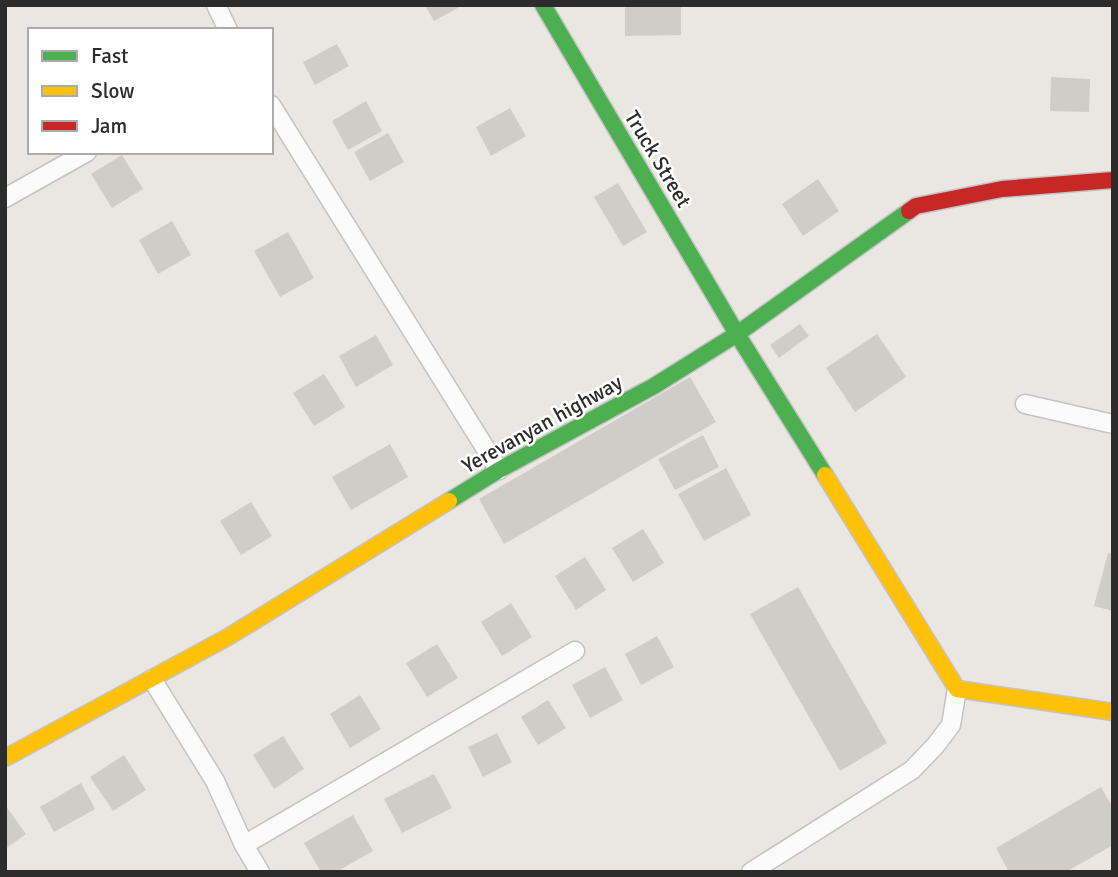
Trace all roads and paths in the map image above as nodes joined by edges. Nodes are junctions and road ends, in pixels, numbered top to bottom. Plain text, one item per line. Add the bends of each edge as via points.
1 (216, 5) edge
2 (542, 5) edge
3 (227, 28) edge
4 (273, 108) edge
5 (83, 154) edge
6 (1113, 180) edge
7 (5, 198) edge
8 (737, 334) junction
9 (1025, 404) dead end
10 (1113, 424) edge
11 (499, 470) junction
12 (575, 651) dead end
13 (152, 679) junction
14 (957, 689) junction
15 (1113, 712) edge
16 (8, 752) edge
17 (244, 845) junction
18 (260, 872) edge
19 (751, 872) edge

1 - 3 street
2 - 8 main road, Truck Street
4 - 11 street
5 - 7 street
6 - 8 main road, Yerevanyan highway via 1002,189 916,206
8 - 11 main road, Yerevanyan highway via 654,386
8 - 14 main road, Truck Street
9 - 10 street
11 - 13 main road, Yerevanyan highway
12 - 17 street
13 - 16 main road, Yerevanyan highway
13 - 17 street via 215,781
14 - 15 main road
14 - 19 street via 951,725 912,770
17 - 18 street

